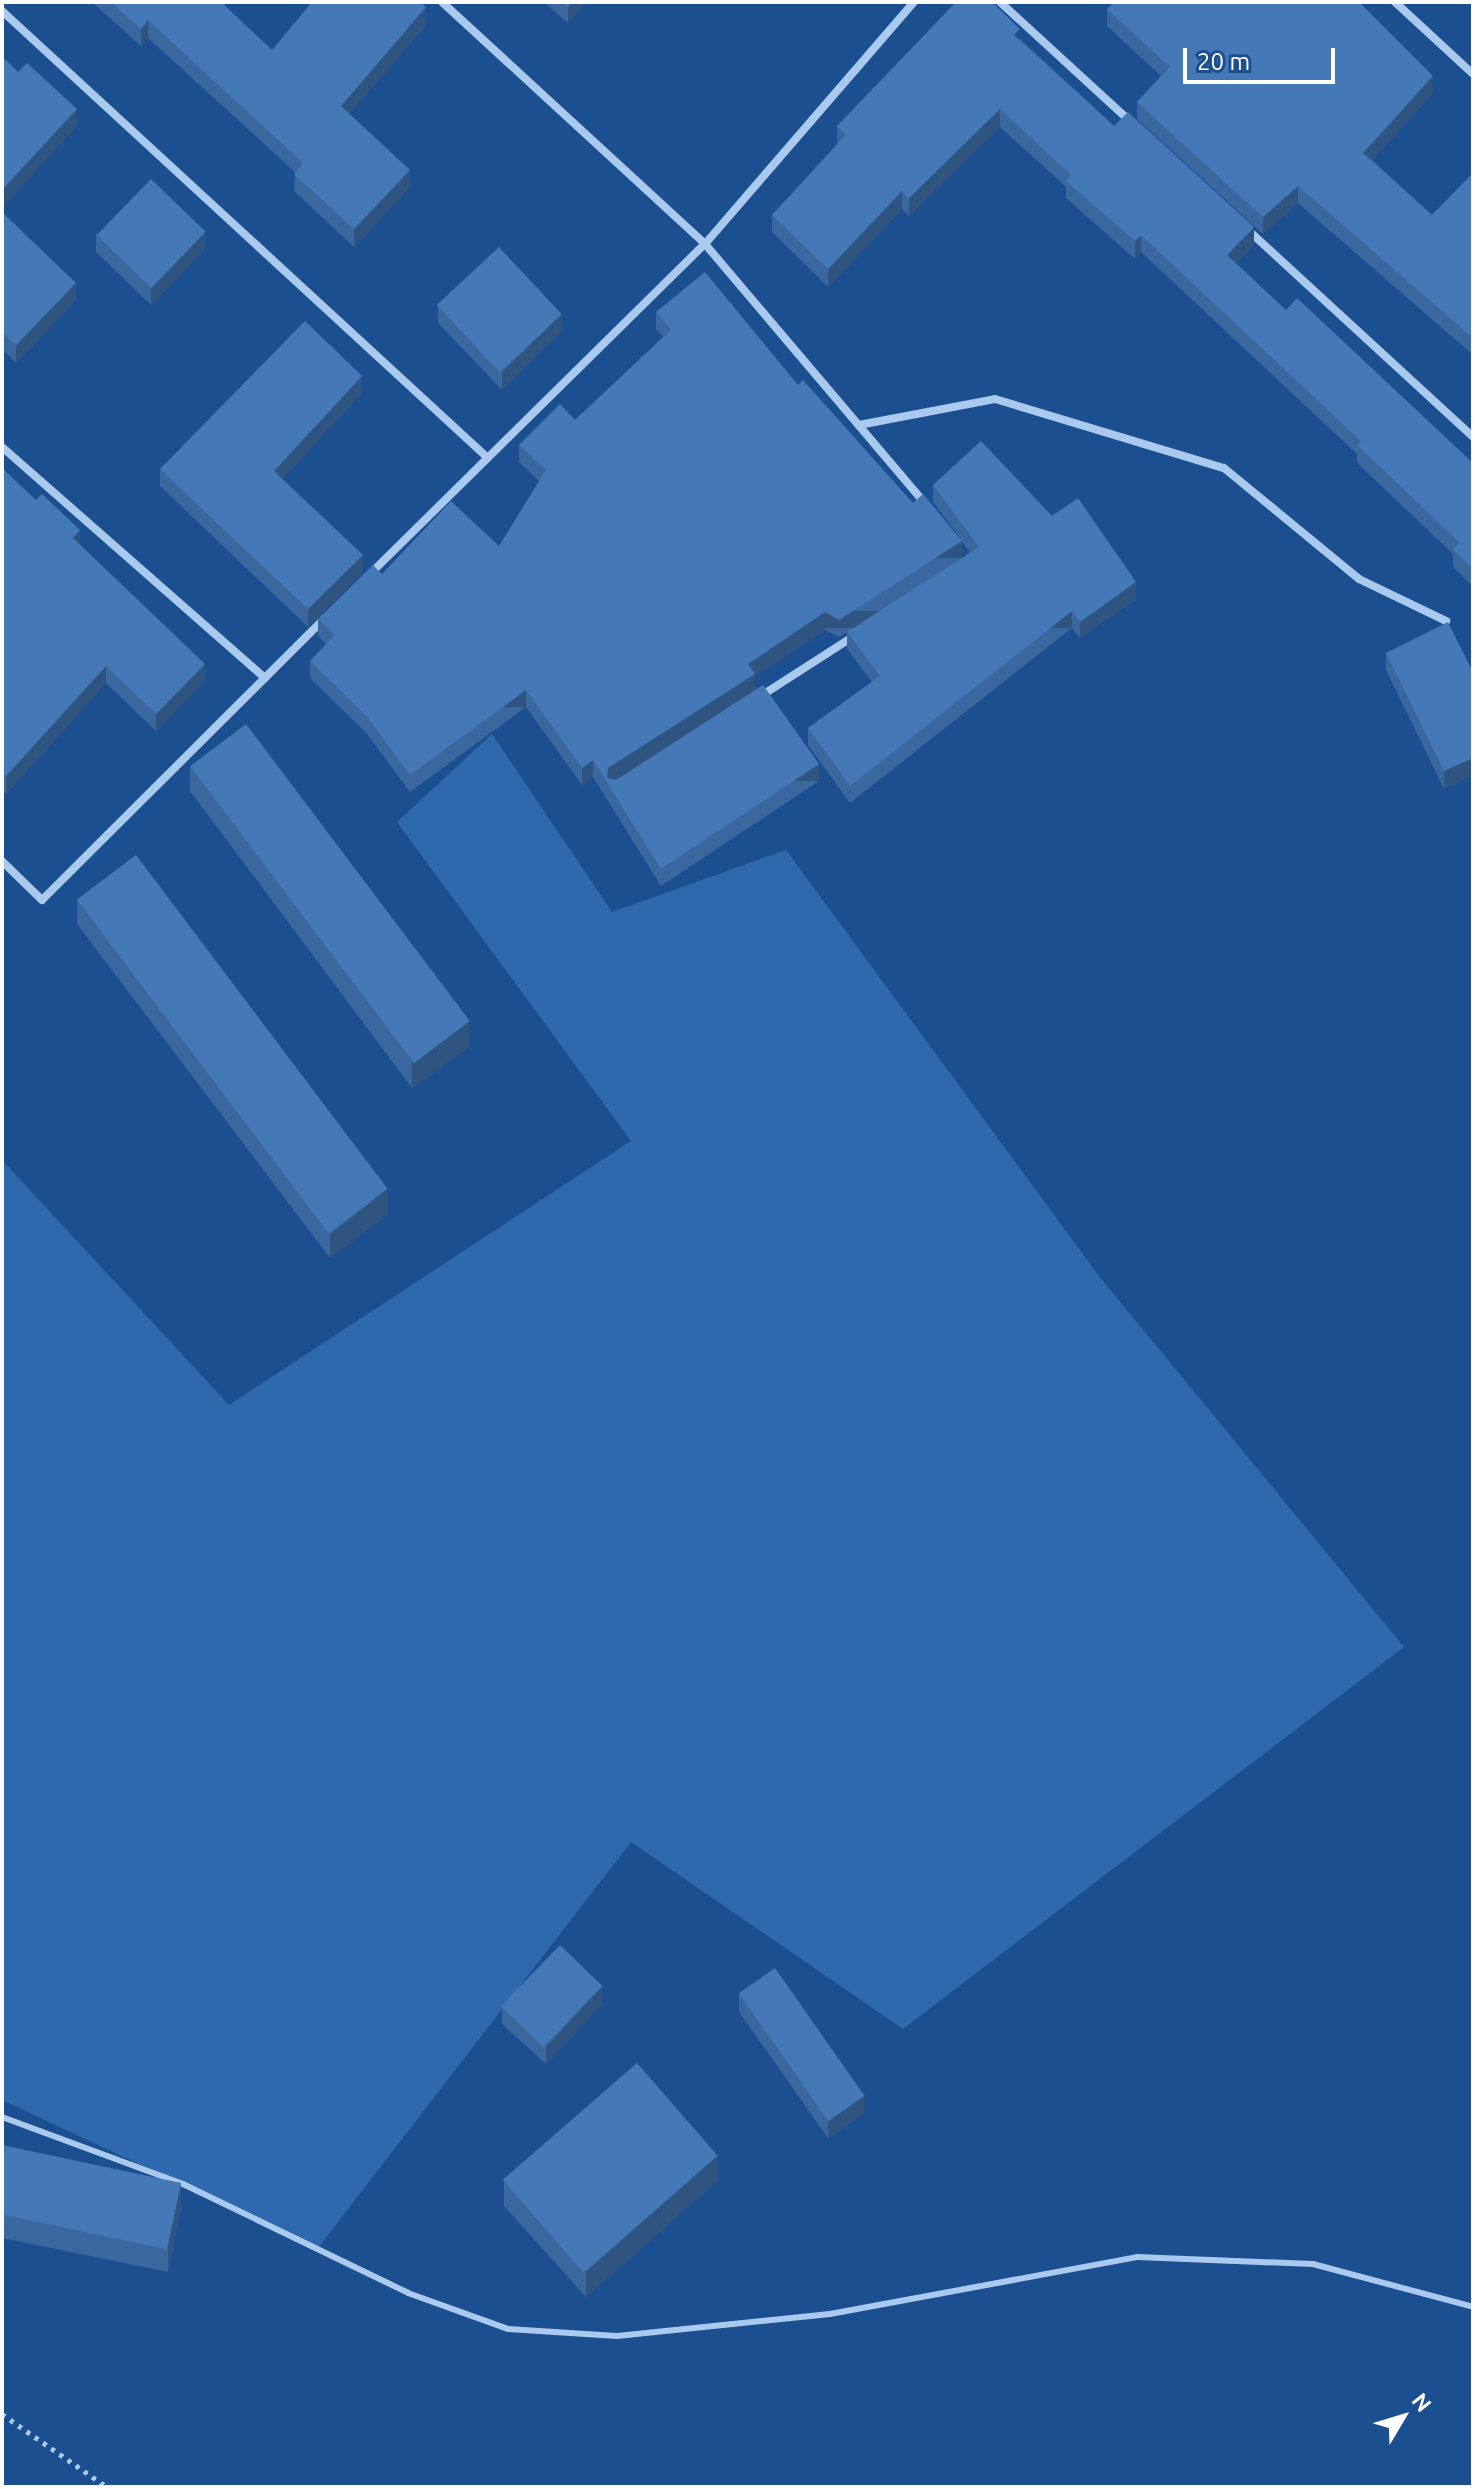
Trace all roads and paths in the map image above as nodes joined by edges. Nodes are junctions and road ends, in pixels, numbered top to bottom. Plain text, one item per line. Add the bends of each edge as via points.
1 (442, 2) edge
2 (1000, 2) edge
3 (1395, 2) edge
4 (909, 4) edge
5 (2, 11) edge
6 (1473, 74) edge
7 (1139, 129) edge
8 (1242, 225) edge
9 (705, 244) junction
10 (859, 425) junction
11 (1473, 437) edge
12 (2, 447) edge
13 (488, 458) junction
14 (935, 515) edge
15 (354, 590) edge
16 (332, 612) edge
17 (1446, 621) edge
18 (866, 629) edge
19 (265, 678) junction
20 (746, 706) edge
21 (2, 861) edge
22 (2, 2117) edge
23 (1473, 2307) edge
24 (2, 2414) edge
25 (107, 2487) edge

1 - 9 street
2 - 7 street
3 - 6 street
4 - 9 street
5 - 13 street
8 - 11 street
9 - 10 street
9 - 13 street
10 - 14 street
10 - 17 street via 995,399 1224,468 1359,579
12 - 19 street
13 - 15 street
16 - 19 street
18 - 20 street
19 - 21 street via 42,900
22 - 23 lane via 183,2184 408,2293 508,2329 617,2336 830,2314 1137,2257 1313,2264
24 - 25 path

